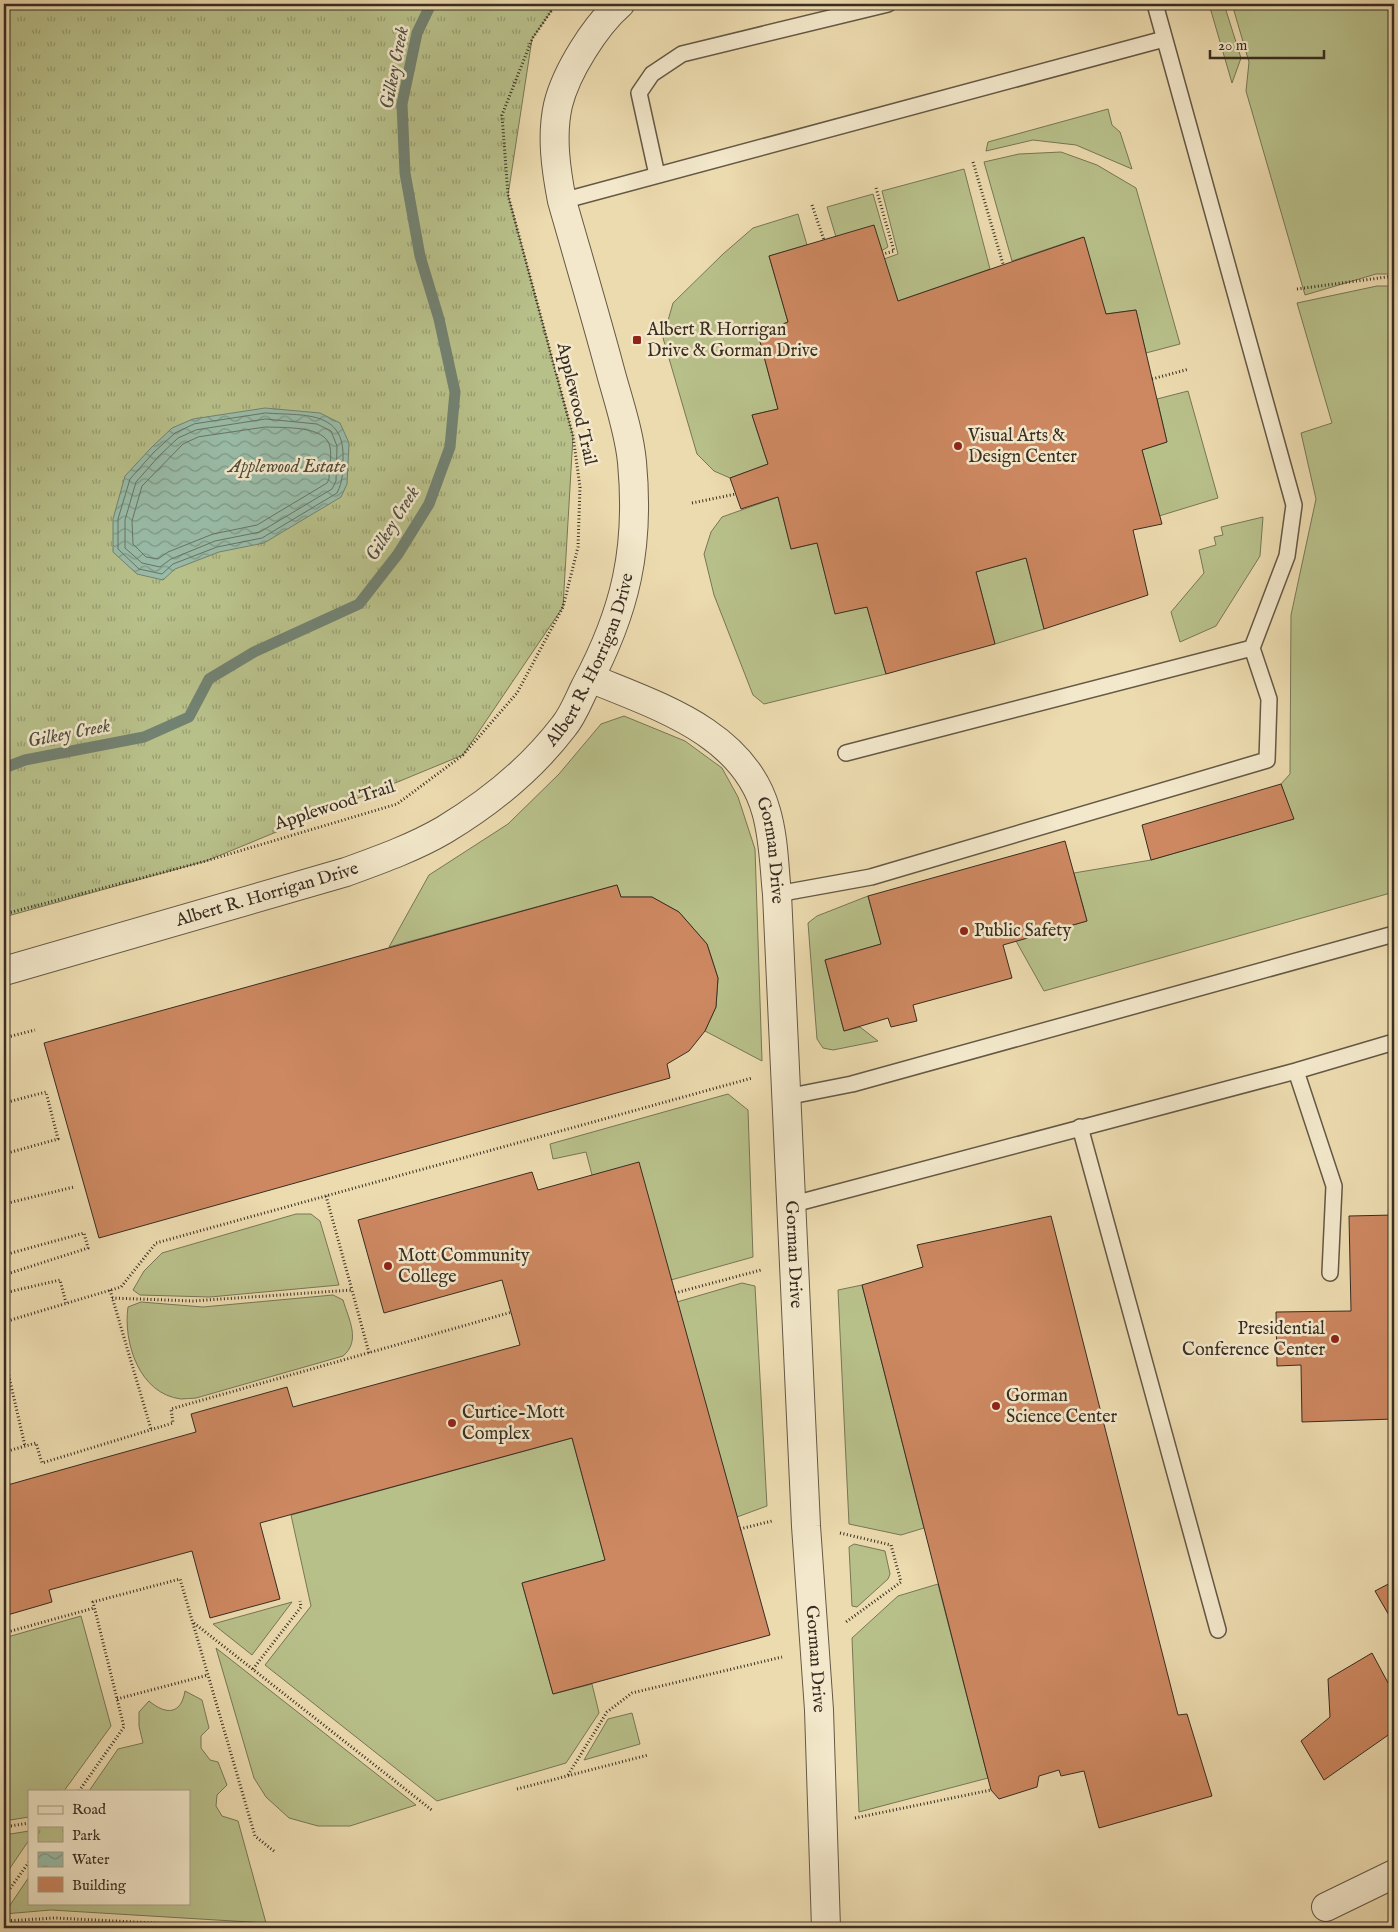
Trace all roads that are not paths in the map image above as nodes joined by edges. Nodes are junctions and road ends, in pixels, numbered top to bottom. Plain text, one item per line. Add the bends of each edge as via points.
1 (620, 4) edge
2 (888, 4) edge
3 (1155, 4) edge
4 (1164, 39) junction
5 (657, 174) junction
6 (562, 201) junction
7 (1252, 648) junction
8 (590, 678) junction
9 (846, 753) dead end
10 (777, 894) junction
11 (1394, 934) edge
12 (4, 972) edge
13 (1394, 1042) edge
14 (1296, 1071) junction
15 (786, 1097) junction
16 (1080, 1128) junction
17 (790, 1206) junction
18 (1330, 1273) dead end
19 (1218, 1630) dead end
20 (1394, 1874) edge
21 (1326, 1908) dead end
22 (826, 1928) edge

1 - 6 street, Albert R. Horrigan Drive via 590,39 571,72 558,105 556,168
2 - 5 lane via 682,54 652,74 639,93
3 - 4 lane
4 - 5 lane
4 - 7 lane via 1294,505 1287,556
5 - 6 lane
6 - 8 street, Albert R. Horrigan Drive via 624,420 632,460 634,543 626,585 614,626
7 - 9 lane
7 - 10 lane via 1269,699 1267,760 871,877
8 - 10 street, Gorman Drive via 688,721 712,736 741,764 766,809
8 - 12 street, Albert R. Horrigan Drive via 565,725 526,768 486,802 443,831 346,872
10 - 15 street, Gorman Drive
11 - 15 lane via 852,1084
13 - 14 lane
14 - 16 lane
14 - 18 lane via 1334,1186
15 - 17 street, Gorman Drive
16 - 17 lane
16 - 19 lane
17 - 22 street, Gorman Drive via 819,1710
20 - 21 street

